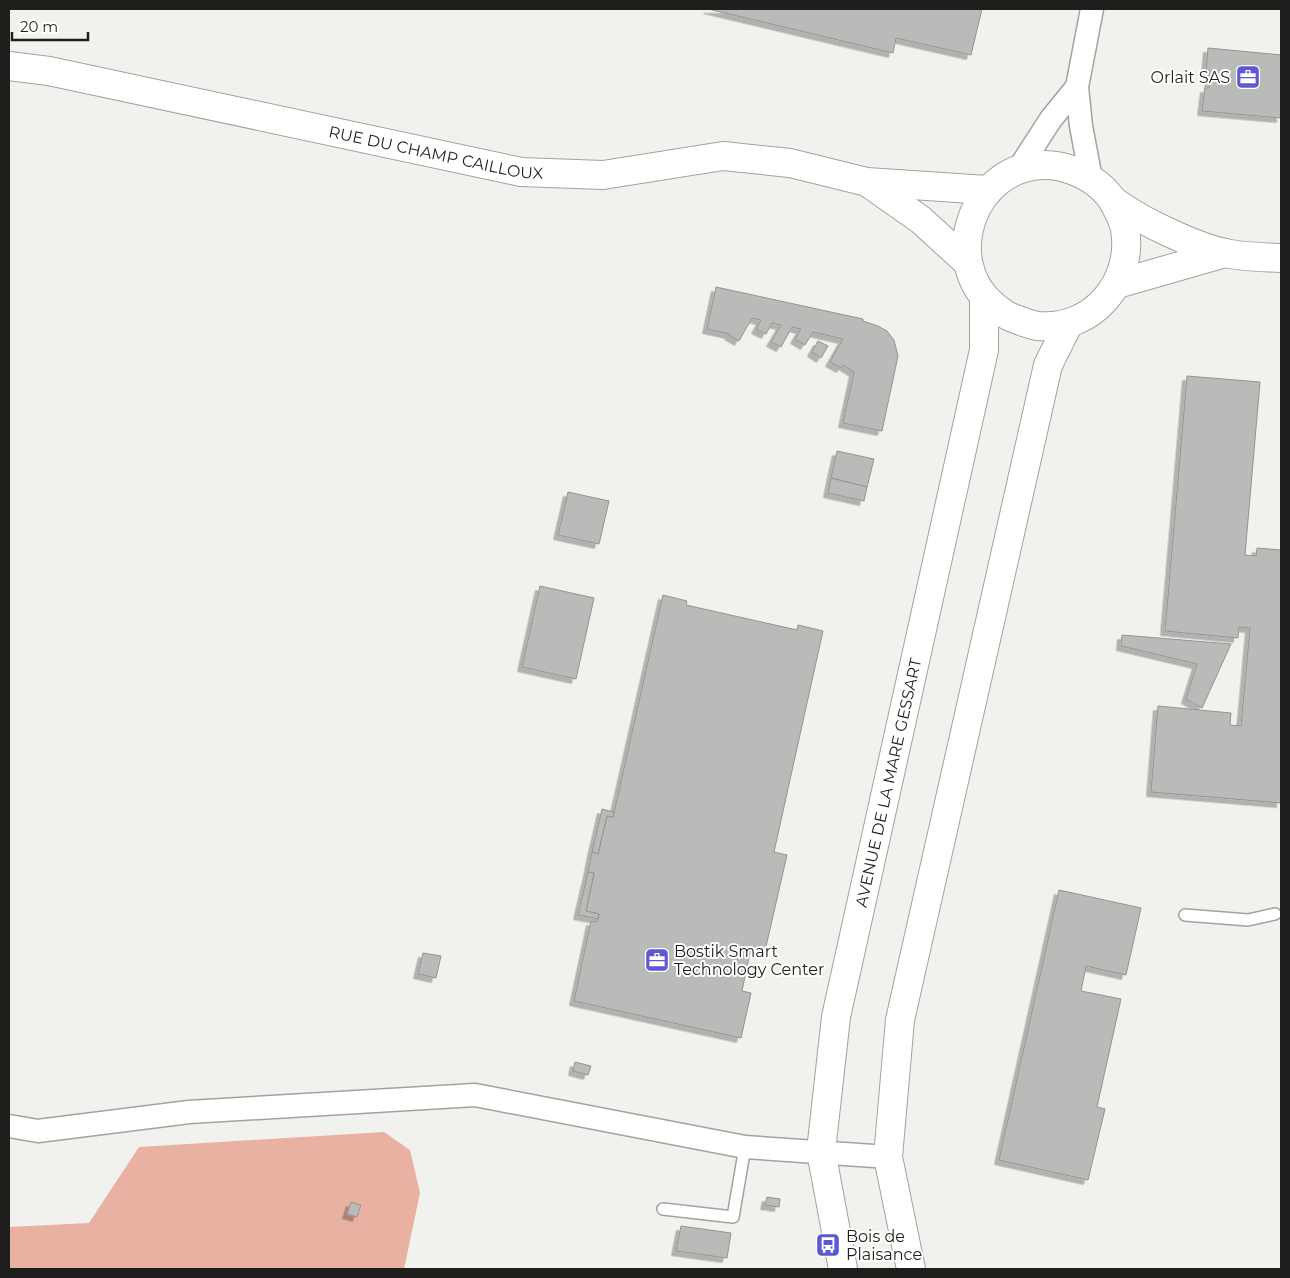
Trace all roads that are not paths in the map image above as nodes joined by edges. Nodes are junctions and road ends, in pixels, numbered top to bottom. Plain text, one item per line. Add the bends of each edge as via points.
1 (1092, 9) edge
2 (9, 66) edge
3 (1077, 87) junction
4 (1018, 170) junction
5 (1092, 179) junction
6 (867, 182) junction
7 (987, 190) junction
8 (1113, 201) junction
9 (1225, 253) junction
10 (1281, 258) edge
11 (967, 262) junction
12 (1117, 284) junction
13 (984, 298) junction
14 (1069, 323) junction
15 (1275, 914) dead end
16 (1185, 915) dead end
17 (9, 1126) edge
18 (745, 1147) junction
19 (822, 1151) junction
20 (888, 1157) junction
21 (663, 1209) dead end
22 (843, 1269) edge
23 (911, 1269) edge

1 - 3 street
2 - 6 street, RUE DU CHAMP CAILLOUX via 521,172 603,175 723,156 790,163
3 - 4 street
3 - 5 street
4 - 5 street via 1043,165 1068,168
4 - 7 street
5 - 8 street
6 - 7 street, RUE DU CHAMP CAILLOUX
6 - 11 street, RUE DU CHAMP CAILLOUX via 921,220
7 - 11 street via 970,220 966,236
8 - 9 street via 1167,232
8 - 12 street via 1126,237 1126,257
9 - 10 street
9 - 12 street
11 - 13 street
12 - 14 street via 1105,301
13 - 14 street via 1008,317 1038,326
13 - 19 street, AVENUE DE LA MARE GESSART via 984,350 836,1017
14 - 20 street via 1048,365 900,1020
15 - 16 lane via 1248,920
17 - 18 street via 38,1131 189,1112 475,1095
18 - 19 street
18 - 21 lane via 732,1217
19 - 20 street
19 - 22 street, AVENUE DE LA MARE GESSART
20 - 23 street

